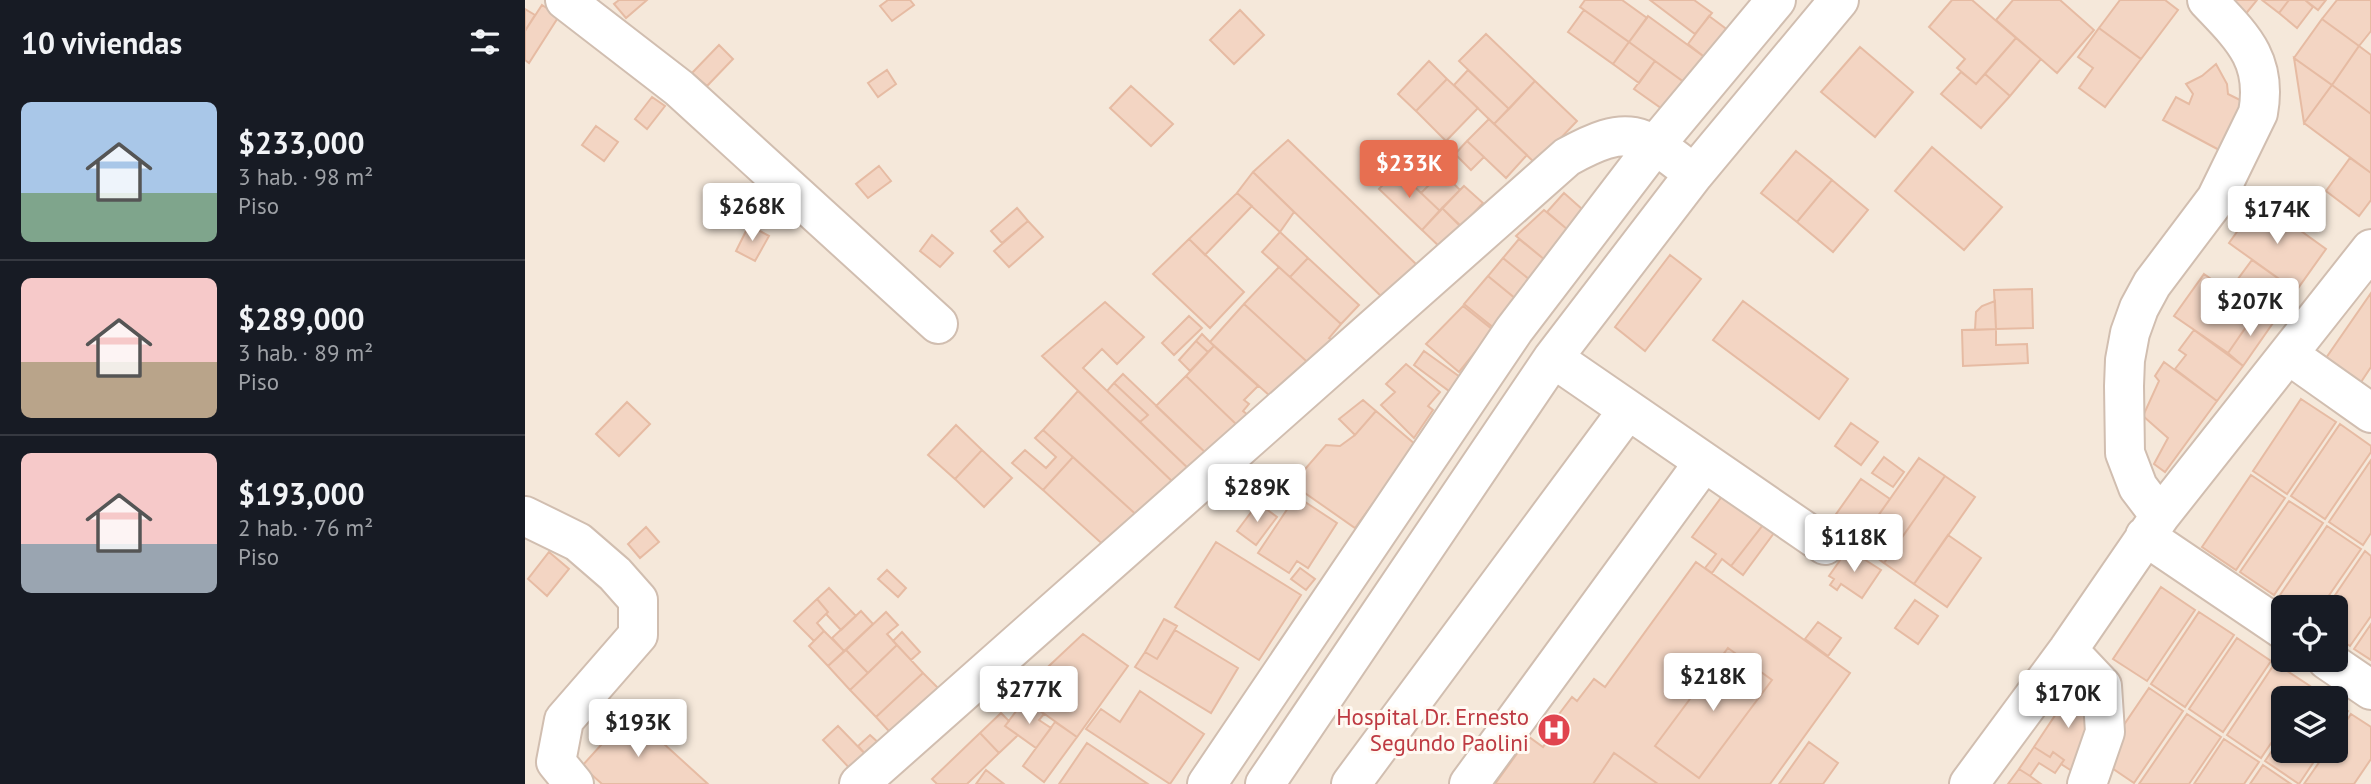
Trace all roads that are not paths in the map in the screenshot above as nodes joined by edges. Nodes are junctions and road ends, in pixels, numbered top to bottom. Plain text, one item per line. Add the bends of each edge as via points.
1 (565, 0) edge
2 (1776, 0) edge
3 (1839, 0) edge
4 (2207, 0) edge
5 (1656, 144) junction
6 (1694, 174) junction
7 (2371, 249) edge
8 (937, 324) dead end
9 (2289, 355) junction
10 (1553, 358) junction
11 (1628, 410) junction
12 (2371, 413) edge
13 (1704, 462) junction
14 (525, 516) edge
15 (2153, 526) junction
16 (1825, 545) dead end
17 (2271, 620) edge
18 (2068, 650) junction
19 (2345, 672) edge
20 (2371, 690) edge
21 (574, 784) edge
22 (859, 784) edge
23 (1207, 784) edge
24 (1265, 784) edge
25 (1351, 784) edge
26 (1469, 784) edge
27 (1969, 784) edge
28 (2087, 784) edge

1 - 8 street via 679,88
2 - 5 street
3 - 6 street
4 - 15 street via 2253,54 2261,99 2216,199 2152,284 2130,333 2123,386 2125,453
5 - 6 street
5 - 22 street via 1628,135 1599,139 1567,158
5 - 23 street via 1514,330
6 - 10 street
7 - 9 street
9 - 12 street
9 - 15 street
10 - 11 street
10 - 24 street
11 - 13 street
11 - 25 street
13 - 16 street
13 - 26 street
14 - 21 street via 578,542 638,600 638,635 564,720 556,762
15 - 17 street
15 - 18 street
18 - 27 street
18 - 28 street via 2102,686 2105,732
19 - 20 street

